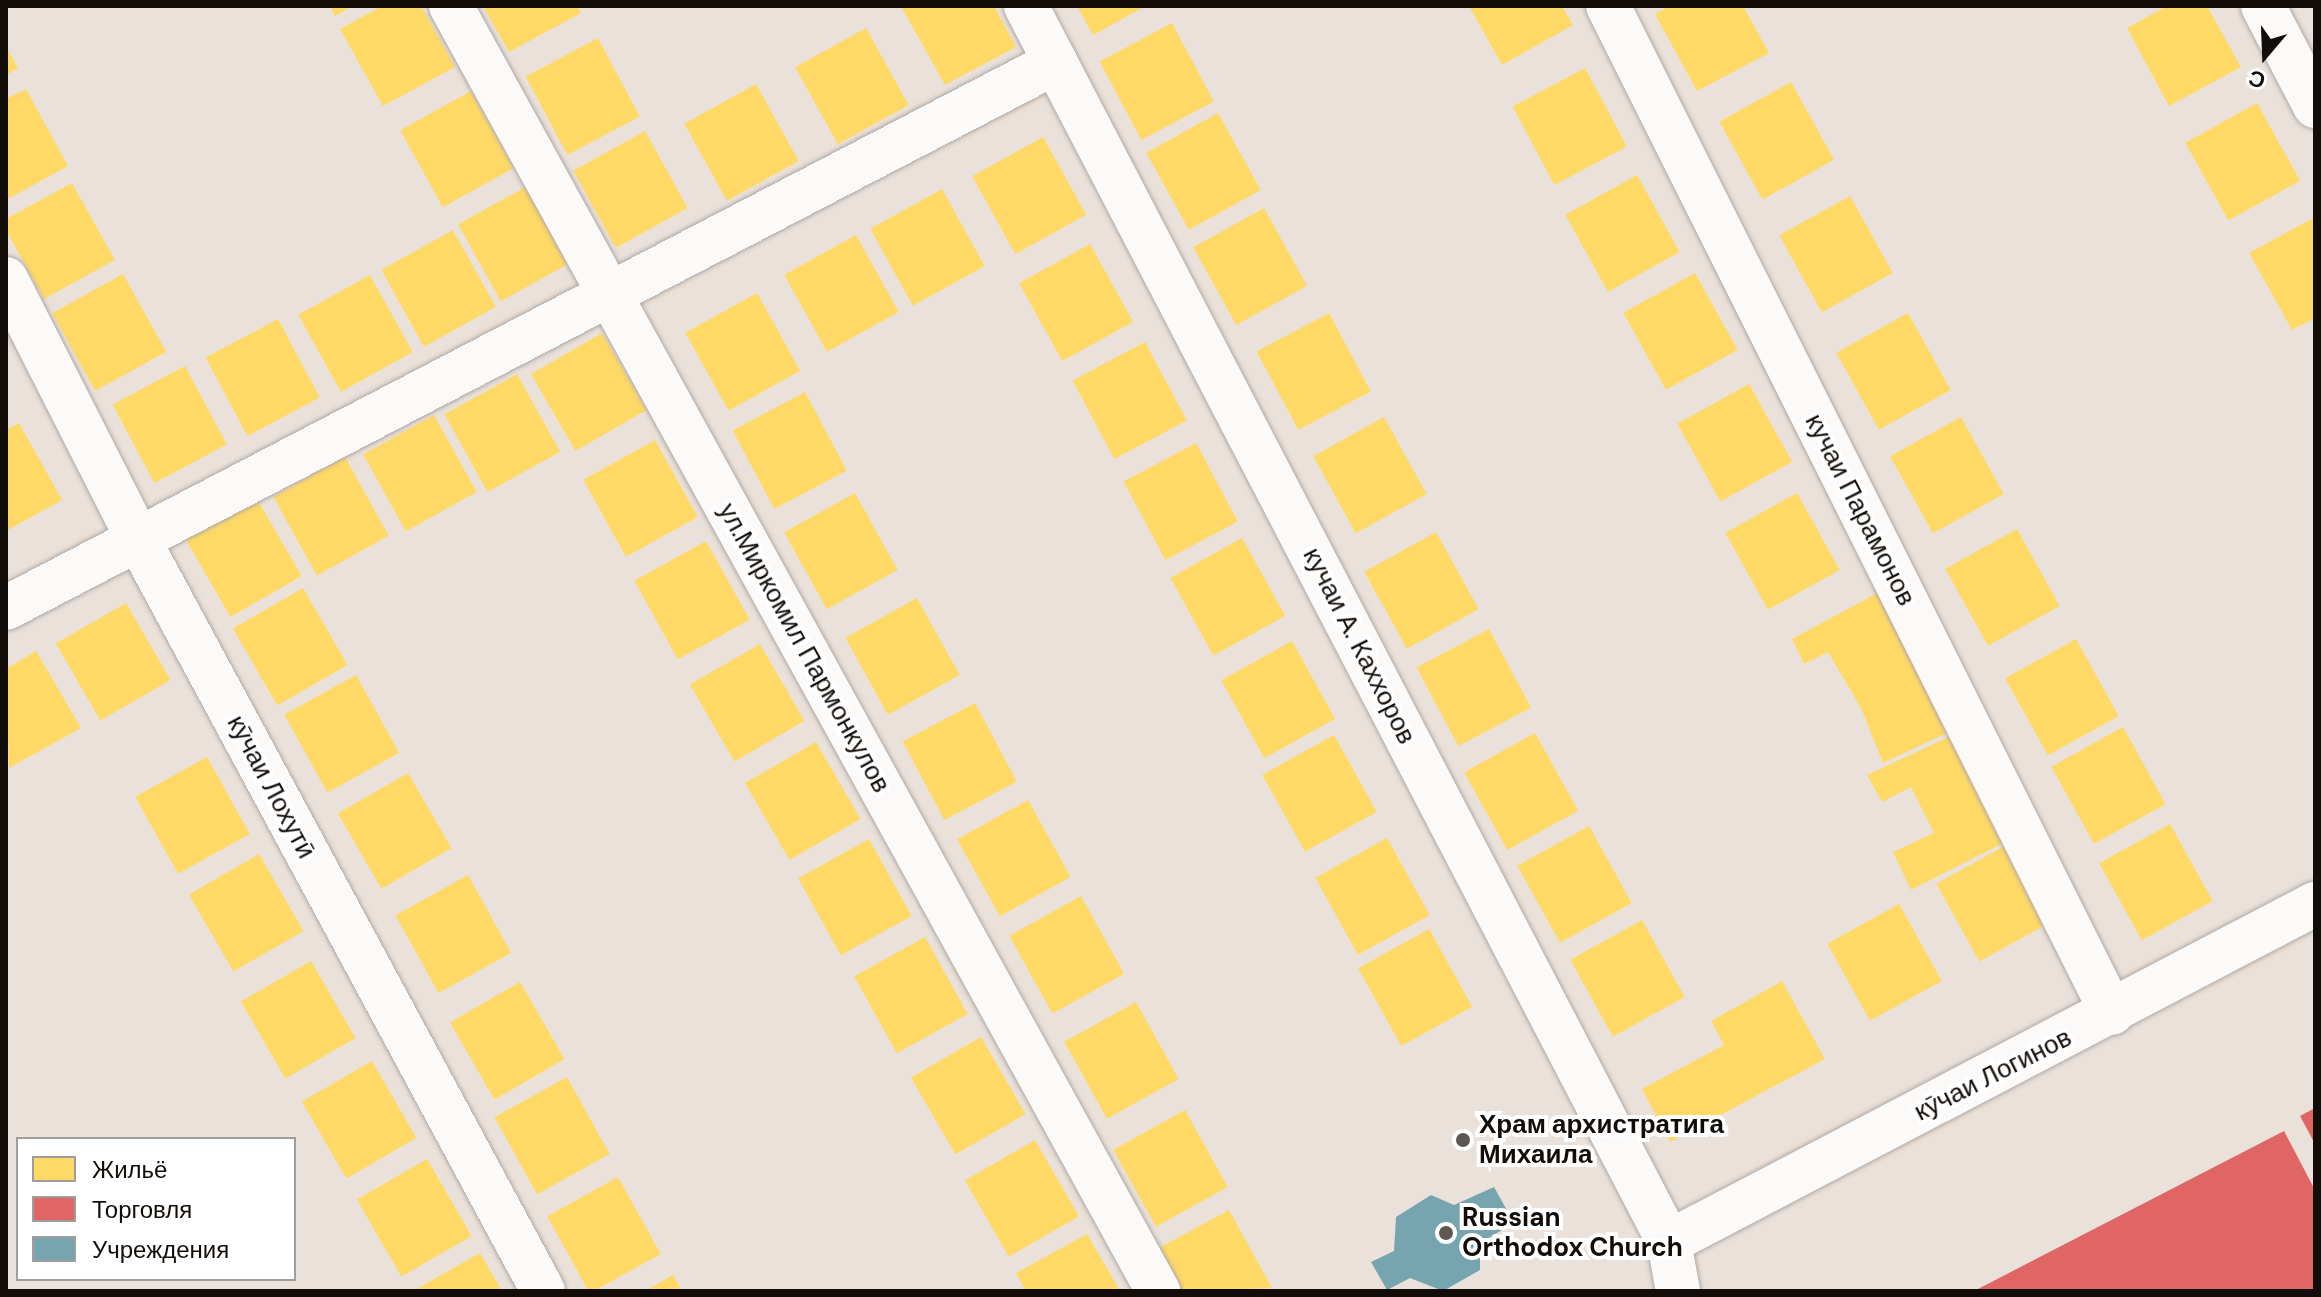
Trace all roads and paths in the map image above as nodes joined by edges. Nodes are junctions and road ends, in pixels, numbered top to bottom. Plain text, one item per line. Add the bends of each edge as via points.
1 (451, 6) edge
2 (1026, 6) edge
3 (1608, 6) edge
4 (2263, 6) edge
5 (1056, 62) junction
6 (2315, 106) edge
7 (6, 279) edge
8 (608, 292) junction
9 (138, 539) junction
10 (6, 608) edge
11 (2315, 904) edge
12 (2112, 1013) junction
13 (1669, 1242) junction
14 (543, 1291) edge
15 (1158, 1291) edge
16 (1678, 1291) edge

1 - 8 street, ул.Миркомил Пармонкулов
2 - 5 street, кучаи А. Каххоров
3 - 12 street, кучаи Парамонов
4 - 6 street
5 - 8 street
5 - 13 street, кучаи А. Каххоров
7 - 9 street, кӯчаи Лохутӣ
8 - 9 street
8 - 15 street, ул.Миркомил Пармонкулов
9 - 10 street
9 - 14 street, кӯчаи Лохутӣ
11 - 12 street, кӯчаи Логинов
12 - 13 street, кӯчаи Логинов
13 - 16 street, кучаи А. Каххоров

